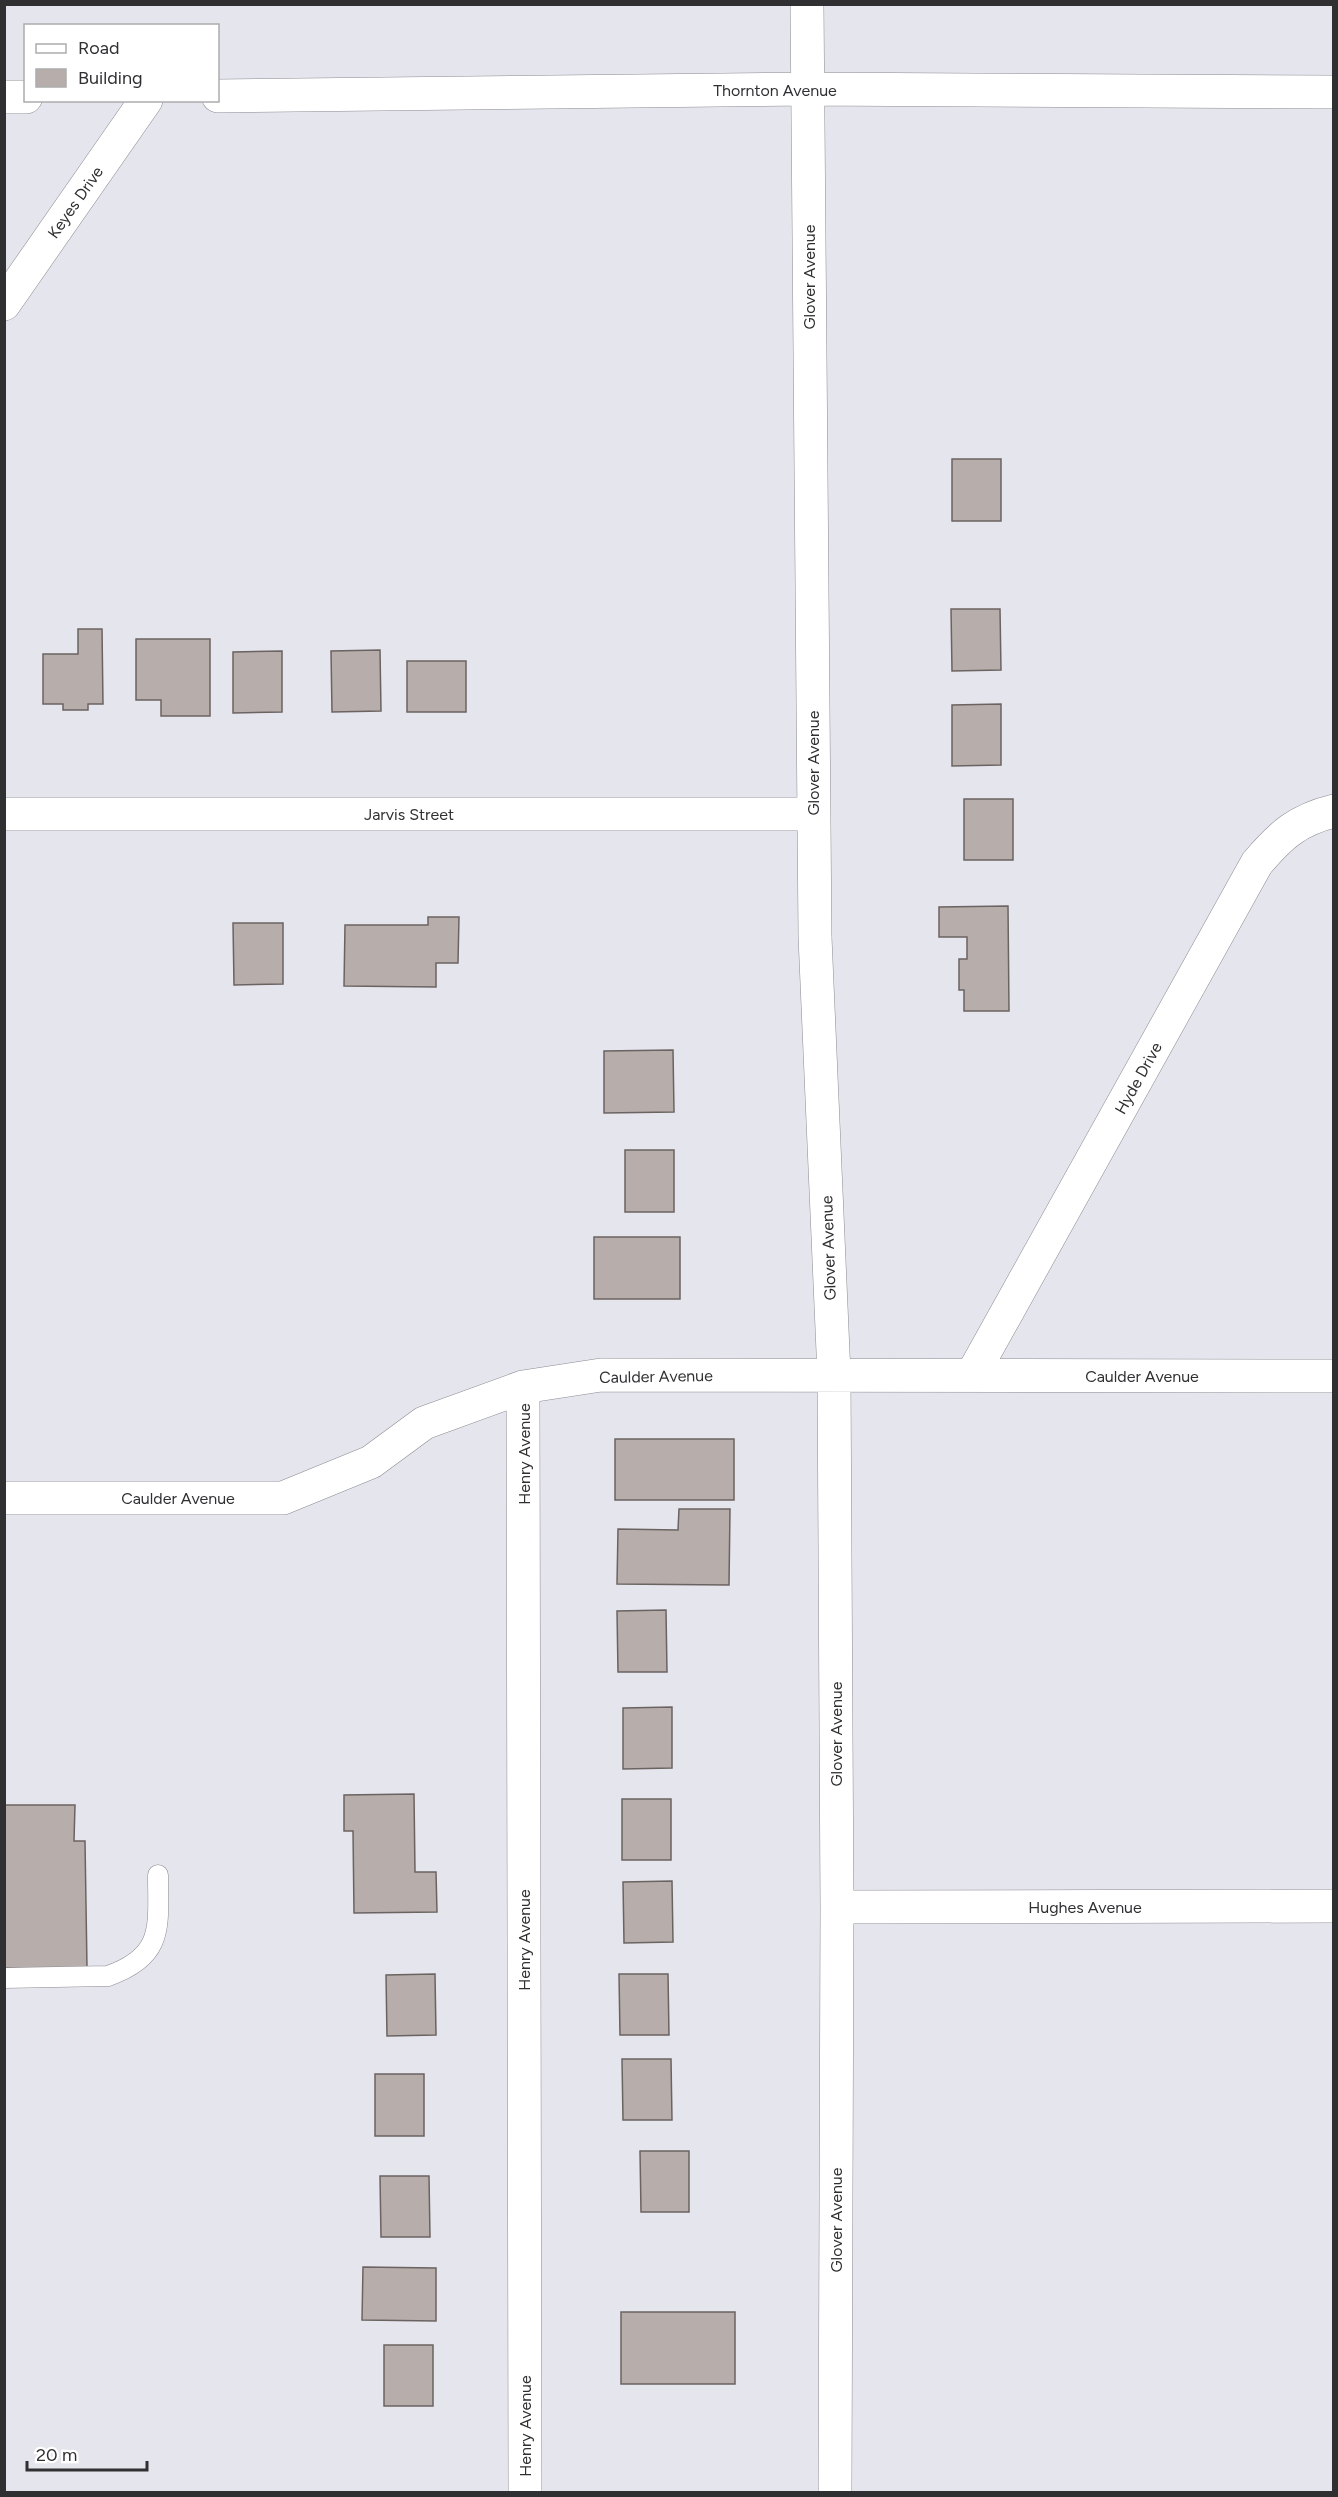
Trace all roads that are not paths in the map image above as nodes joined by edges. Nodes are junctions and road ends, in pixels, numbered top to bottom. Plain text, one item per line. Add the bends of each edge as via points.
1 (807, 4) edge
2 (808, 89) junction
3 (1334, 92) edge
4 (219, 96) edge
5 (4, 97) edge
6 (24, 97) edge
7 (145, 102) edge
8 (4, 304) edge
9 (1334, 811) edge
10 (4, 814) edge
11 (814, 814) junction
12 (834, 1376) junction
13 (972, 1376) junction
14 (1334, 1377) edge
15 (524, 1388) junction
16 (4, 1498) edge
17 (158, 1875) dead end
18 (1334, 1906) edge
19 (837, 1907) junction
20 (4, 1977) edge
21 (525, 2493) edge
22 (835, 2493) edge

1 - 2 street, Glover Avenue
2 - 3 street, Thornton Avenue
2 - 4 street, Thornton Avenue
2 - 11 street, Glover Avenue
5 - 6 street
7 - 8 street, Keyes Drive
9 - 13 street, Hyde Drive via 1310,817 1280,836 1257,863
10 - 11 street, Jarvis Street
11 - 12 street, Glover Avenue via 815,937
12 - 13 street, Caulder Avenue
12 - 15 street, Caulder Avenue via 601,1376
12 - 19 street, Glover Avenue
13 - 14 street, Caulder Avenue
15 - 16 street, Caulder Avenue via 424,1423 371,1462 283,1498
15 - 21 street, Henry Avenue
17 - 20 lane via 158,1931 144,1957 108,1976
18 - 19 street, Hughes Avenue
19 - 22 street, Glover Avenue

